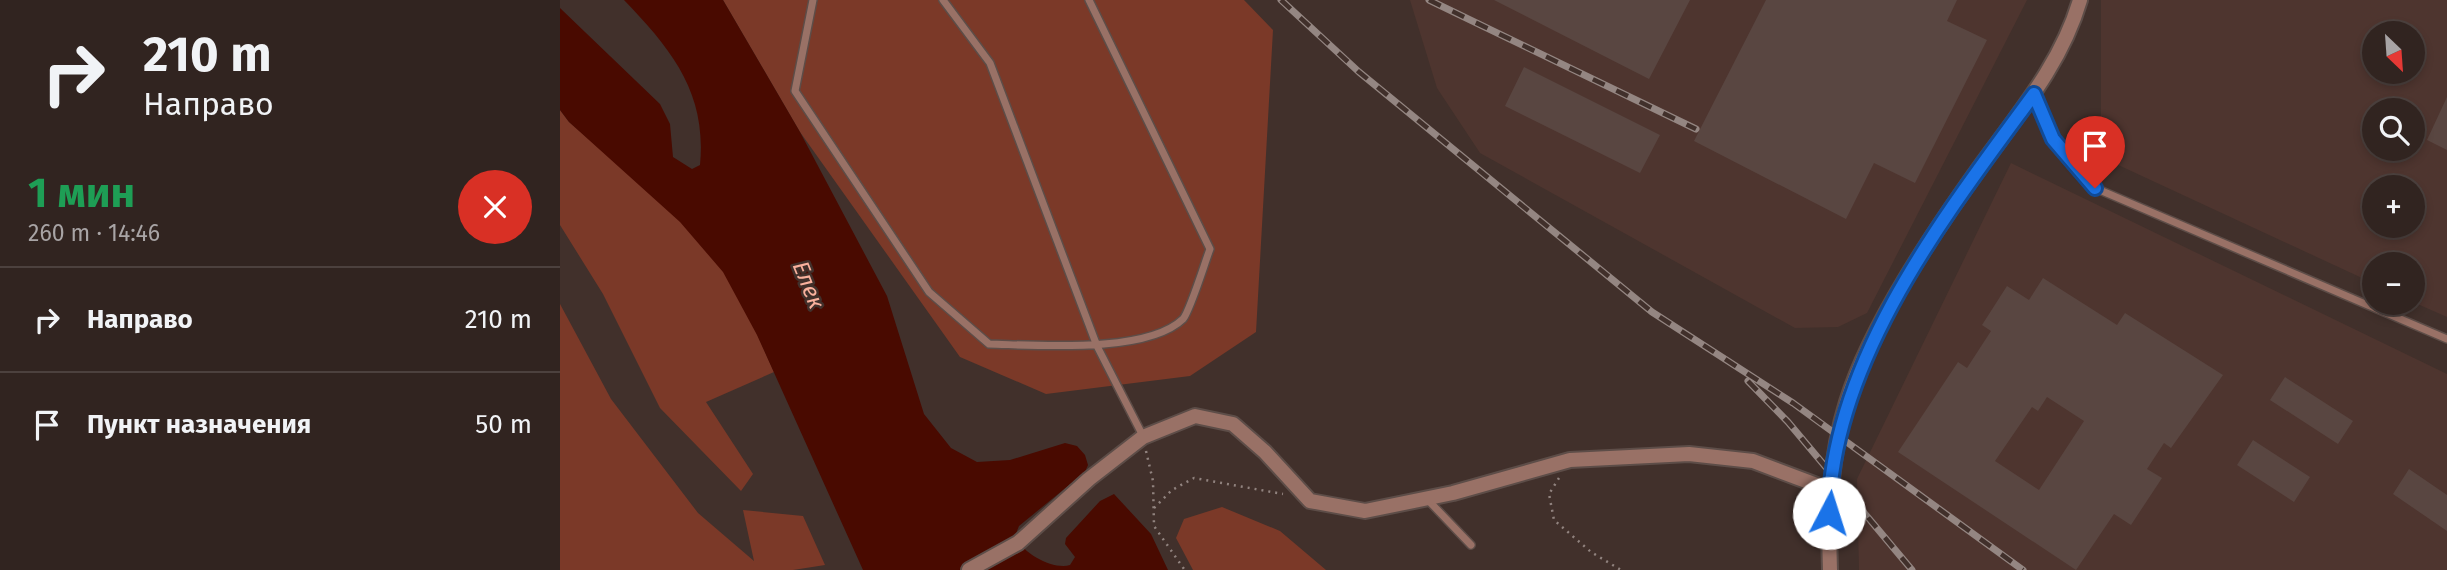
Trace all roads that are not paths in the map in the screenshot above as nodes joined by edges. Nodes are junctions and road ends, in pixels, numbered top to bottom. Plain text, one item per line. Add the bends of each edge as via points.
1 (813, 0) edge
2 (943, 0) edge
3 (1089, 0) edge
4 (2080, 0) edge
5 (2034, 94) junction
6 (2447, 339) edge
7 (1097, 346) junction
8 (1143, 437) junction
9 (1830, 490) junction
10 (1427, 498) junction
11 (1471, 545) dead end
12 (970, 570) edge
13 (1830, 570) edge

1 - 7 lane via 795,91 929,292 989,344
2 - 7 lane via 990,63
3 - 7 lane via 1210,249 1184,318 1154,335
4 - 5 street
5 - 6 lane via 2053,139 2095,188
5 - 9 street via 1980,167 1883,317 1847,402
7 - 8 lane
8 - 10 street via 1195,416 1233,424 1310,501 1365,511
8 - 12 street via 1018,543
9 - 10 street via 1753,461 1689,454 1570,460
9 - 13 street
10 - 11 lane

